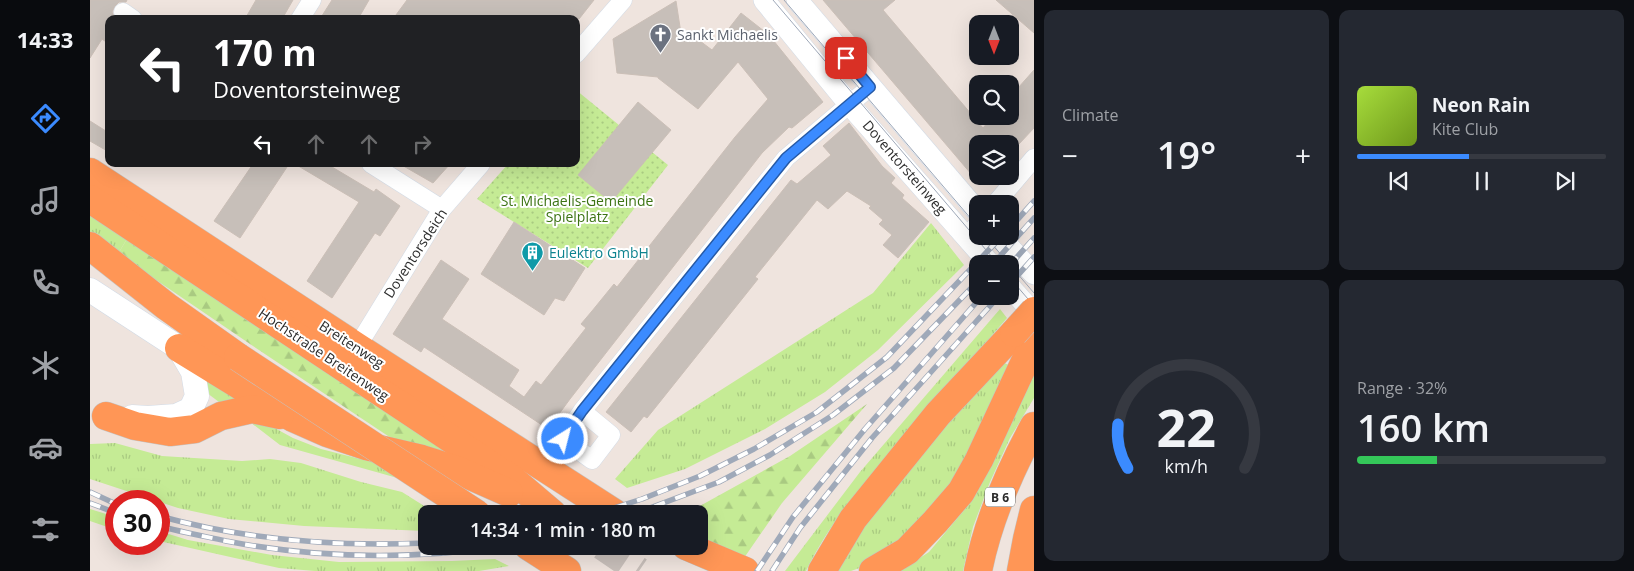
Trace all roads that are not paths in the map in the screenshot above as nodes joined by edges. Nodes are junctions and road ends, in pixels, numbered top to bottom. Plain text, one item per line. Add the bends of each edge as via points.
1 (312, 0) edge
2 (623, 0) edge
3 (764, 0) edge
4 (797, 0) edge
5 (303, 15) edge
6 (580, 49) edge
7 (870, 87) junction
8 (849, 104) junction
9 (1034, 158) edge
10 (376, 167) edge
11 (478, 167) edge
12 (90, 172) edge
13 (1003, 195) edge
14 (90, 199) edge
15 (969, 202) edge
16 (442, 209) junction
17 (969, 227) edge
18 (1007, 245) edge
19 (90, 246) edge
20 (1034, 274) edge
21 (90, 290) edge
22 (1019, 296) edge
23 (1034, 312) edge
24 (1026, 342) edge
25 (357, 347) junction
26 (179, 348) junction
27 (582, 411) dead end
28 (98, 414) edge
29 (293, 418) junction
30 (1034, 426) edge
31 (1034, 464) edge
32 (463, 505) edge
33 (534, 505) edge
34 (543, 505) edge
35 (602, 505) edge
36 (1034, 510) edge
37 (1034, 537) edge
38 (542, 555) edge
39 (676, 555) edge
40 (707, 555) edge
41 (567, 571) edge
42 (698, 571) edge
43 (745, 571) edge
44 (822, 571) edge
45 (873, 571) edge
46 (978, 571) edge
47 (995, 571) edge
48 (1021, 571) edge

1 - 5 street
2 - 6 street
3 - 8 street, Doventorsteinweg
4 - 7 street, Doventorsteinweg
7 - 8 street
7 - 15 street, Doventorsteinweg
8 - 17 street, Doventorsteinweg
8 - 27 street via 786,158
9 - 13 street
10 - 16 street
11 - 16 street, Doventorsdeich
12 - 25 highway, Breitenweg
14 - 34 highway, Hochstraße Breitenweg via 514,480
16 - 25 street, Doventorsdeich
18 - 20 street
19 - 32 highway, bridge via 238,357
21 - 26 main road
22 - 23 street
23 - 24 highway, bridge
24 - 44 highway via 938,414 853,519
24 - 45 highway via 979,460 961,492 907,551
25 - 35 highway, Breitenweg
26 - 28 main road via 193,372 197,396 191,409 176,416 148,418
26 - 29 highway
28 - 29 highway via 135,426 170,432 195,429 221,416 252,410
29 - 33 highway via 366,446 457,470
30 - 46 highway, B 6 via 992,517
31 - 47 highway, B 6 via 1017,500
36 - 48 highway
37 - 47 highway
38 - 41 highway
39 - 42 highway
40 - 43 highway

